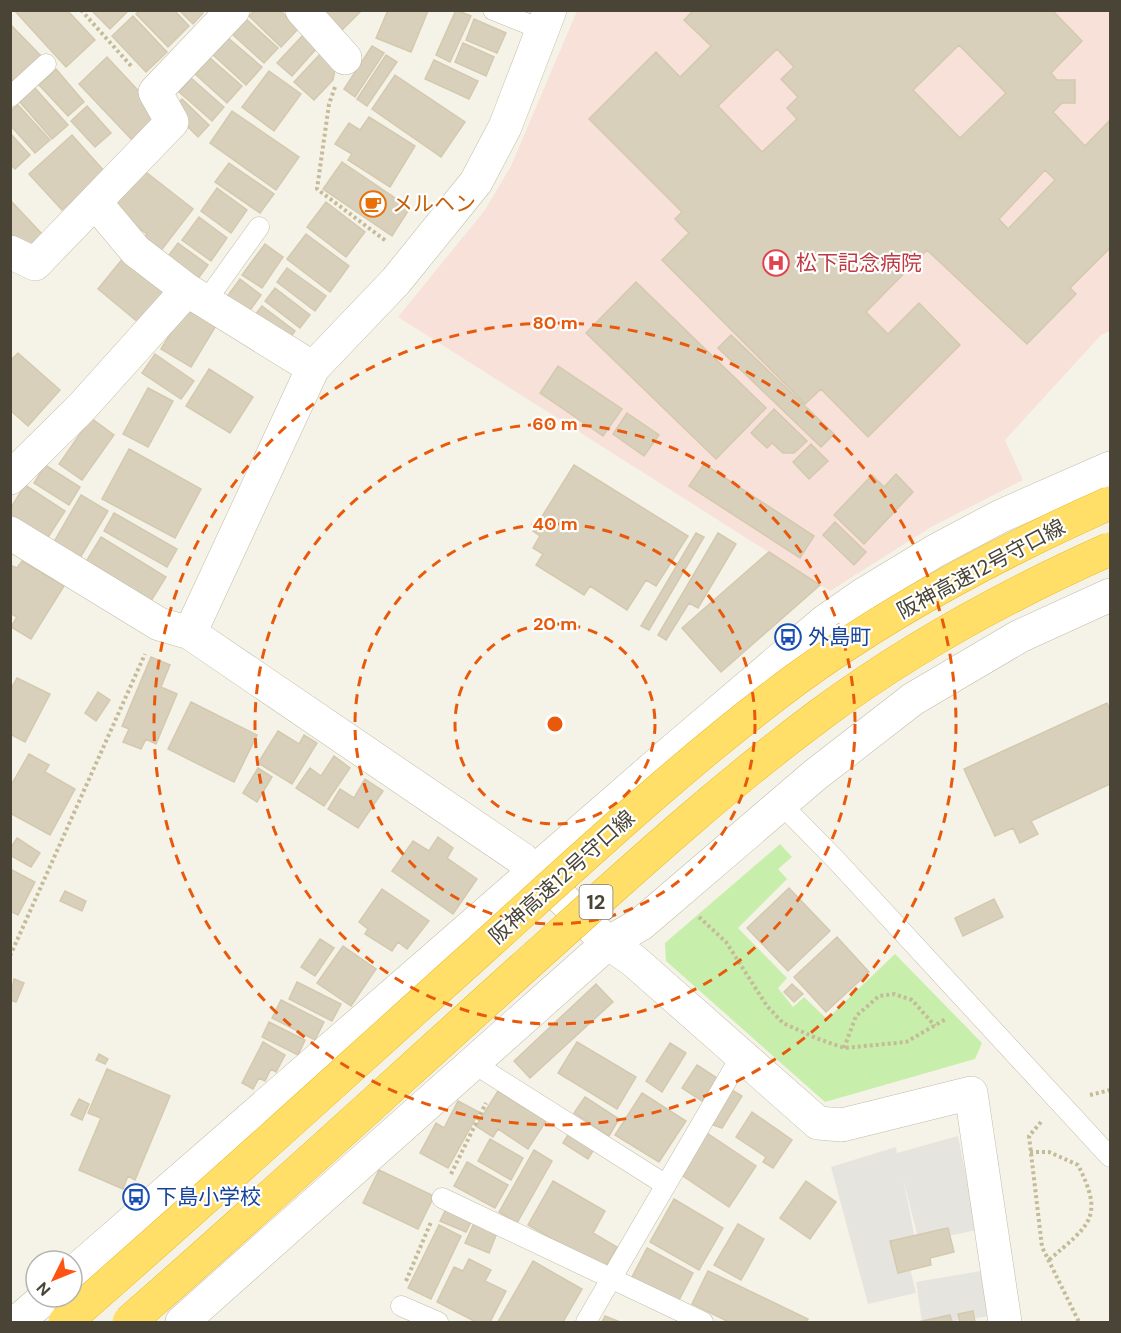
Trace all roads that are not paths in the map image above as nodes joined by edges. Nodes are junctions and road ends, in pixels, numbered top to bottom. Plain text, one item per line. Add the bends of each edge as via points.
1 (233, 10) edge
2 (302, 10) edge
3 (493, 10) edge
4 (546, 20) edge
5 (345, 58) road end
6 (46, 64) dead end
7 (10, 97) edge
8 (95, 202) junction
9 (259, 227) dead end
10 (10, 252) edge
11 (196, 295) junction
12 (313, 368) junction
13 (1110, 468) edge
14 (10, 478) edge
15 (1110, 504) edge
16 (11, 535) edge
17 (1110, 549) edge
18 (1110, 595) edge
19 (190, 633) junction
20 (781, 804) junction
21 (534, 871) junction
22 (608, 943) junction
23 (741, 1056) junction
24 (473, 1063) junction
25 (1110, 1157) edge
26 (666, 1185) junction
27 (442, 1198) dead end
28 (84, 1264) edge
29 (612, 1279) junction
30 (401, 1306) dead end
31 (33, 1309) edge
32 (17, 1323) edge
33 (65, 1323) edge
34 (129, 1323) edge
35 (182, 1323) edge
36 (438, 1323) edge
37 (586, 1323) edge
38 (703, 1323) edge
39 (1005, 1323) edge

1 - 8 street via 154,92 172,122
2 - 5 street
3 - 4 lane
4 - 12 street via 505,127 476,182 412,261
6 - 7 lane
8 - 10 street via 35,264
8 - 11 street via 136,251
9 - 11 lane
11 - 12 street
11 - 14 street
12 - 19 street
13 - 21 street via 1001,516 864,594 824,622
15 - 33 highway, 阪神高速12号守口線, bridge via 970,571 882,622 797,679 719,740
16 - 19 street via 159,624
17 - 34 highway, 阪神高速12号守口線 / 12, bridge via 989,607 905,657 744,773
18 - 20 street via 1020,636 912,699
19 - 21 street via 522,859
20 - 22 street via 641,924
20 - 25 lane
21 - 22 street
21 - 28 street
22 - 23 street via 633,960
22 - 24 street
23 - 26 lane
23 - 39 street via 819,1123 842,1125 972,1093
24 - 26 lane
24 - 35 street
26 - 29 lane
27 - 29 lane
29 - 37 lane
29 - 38 lane
30 - 36 lane
31 - 32 street

